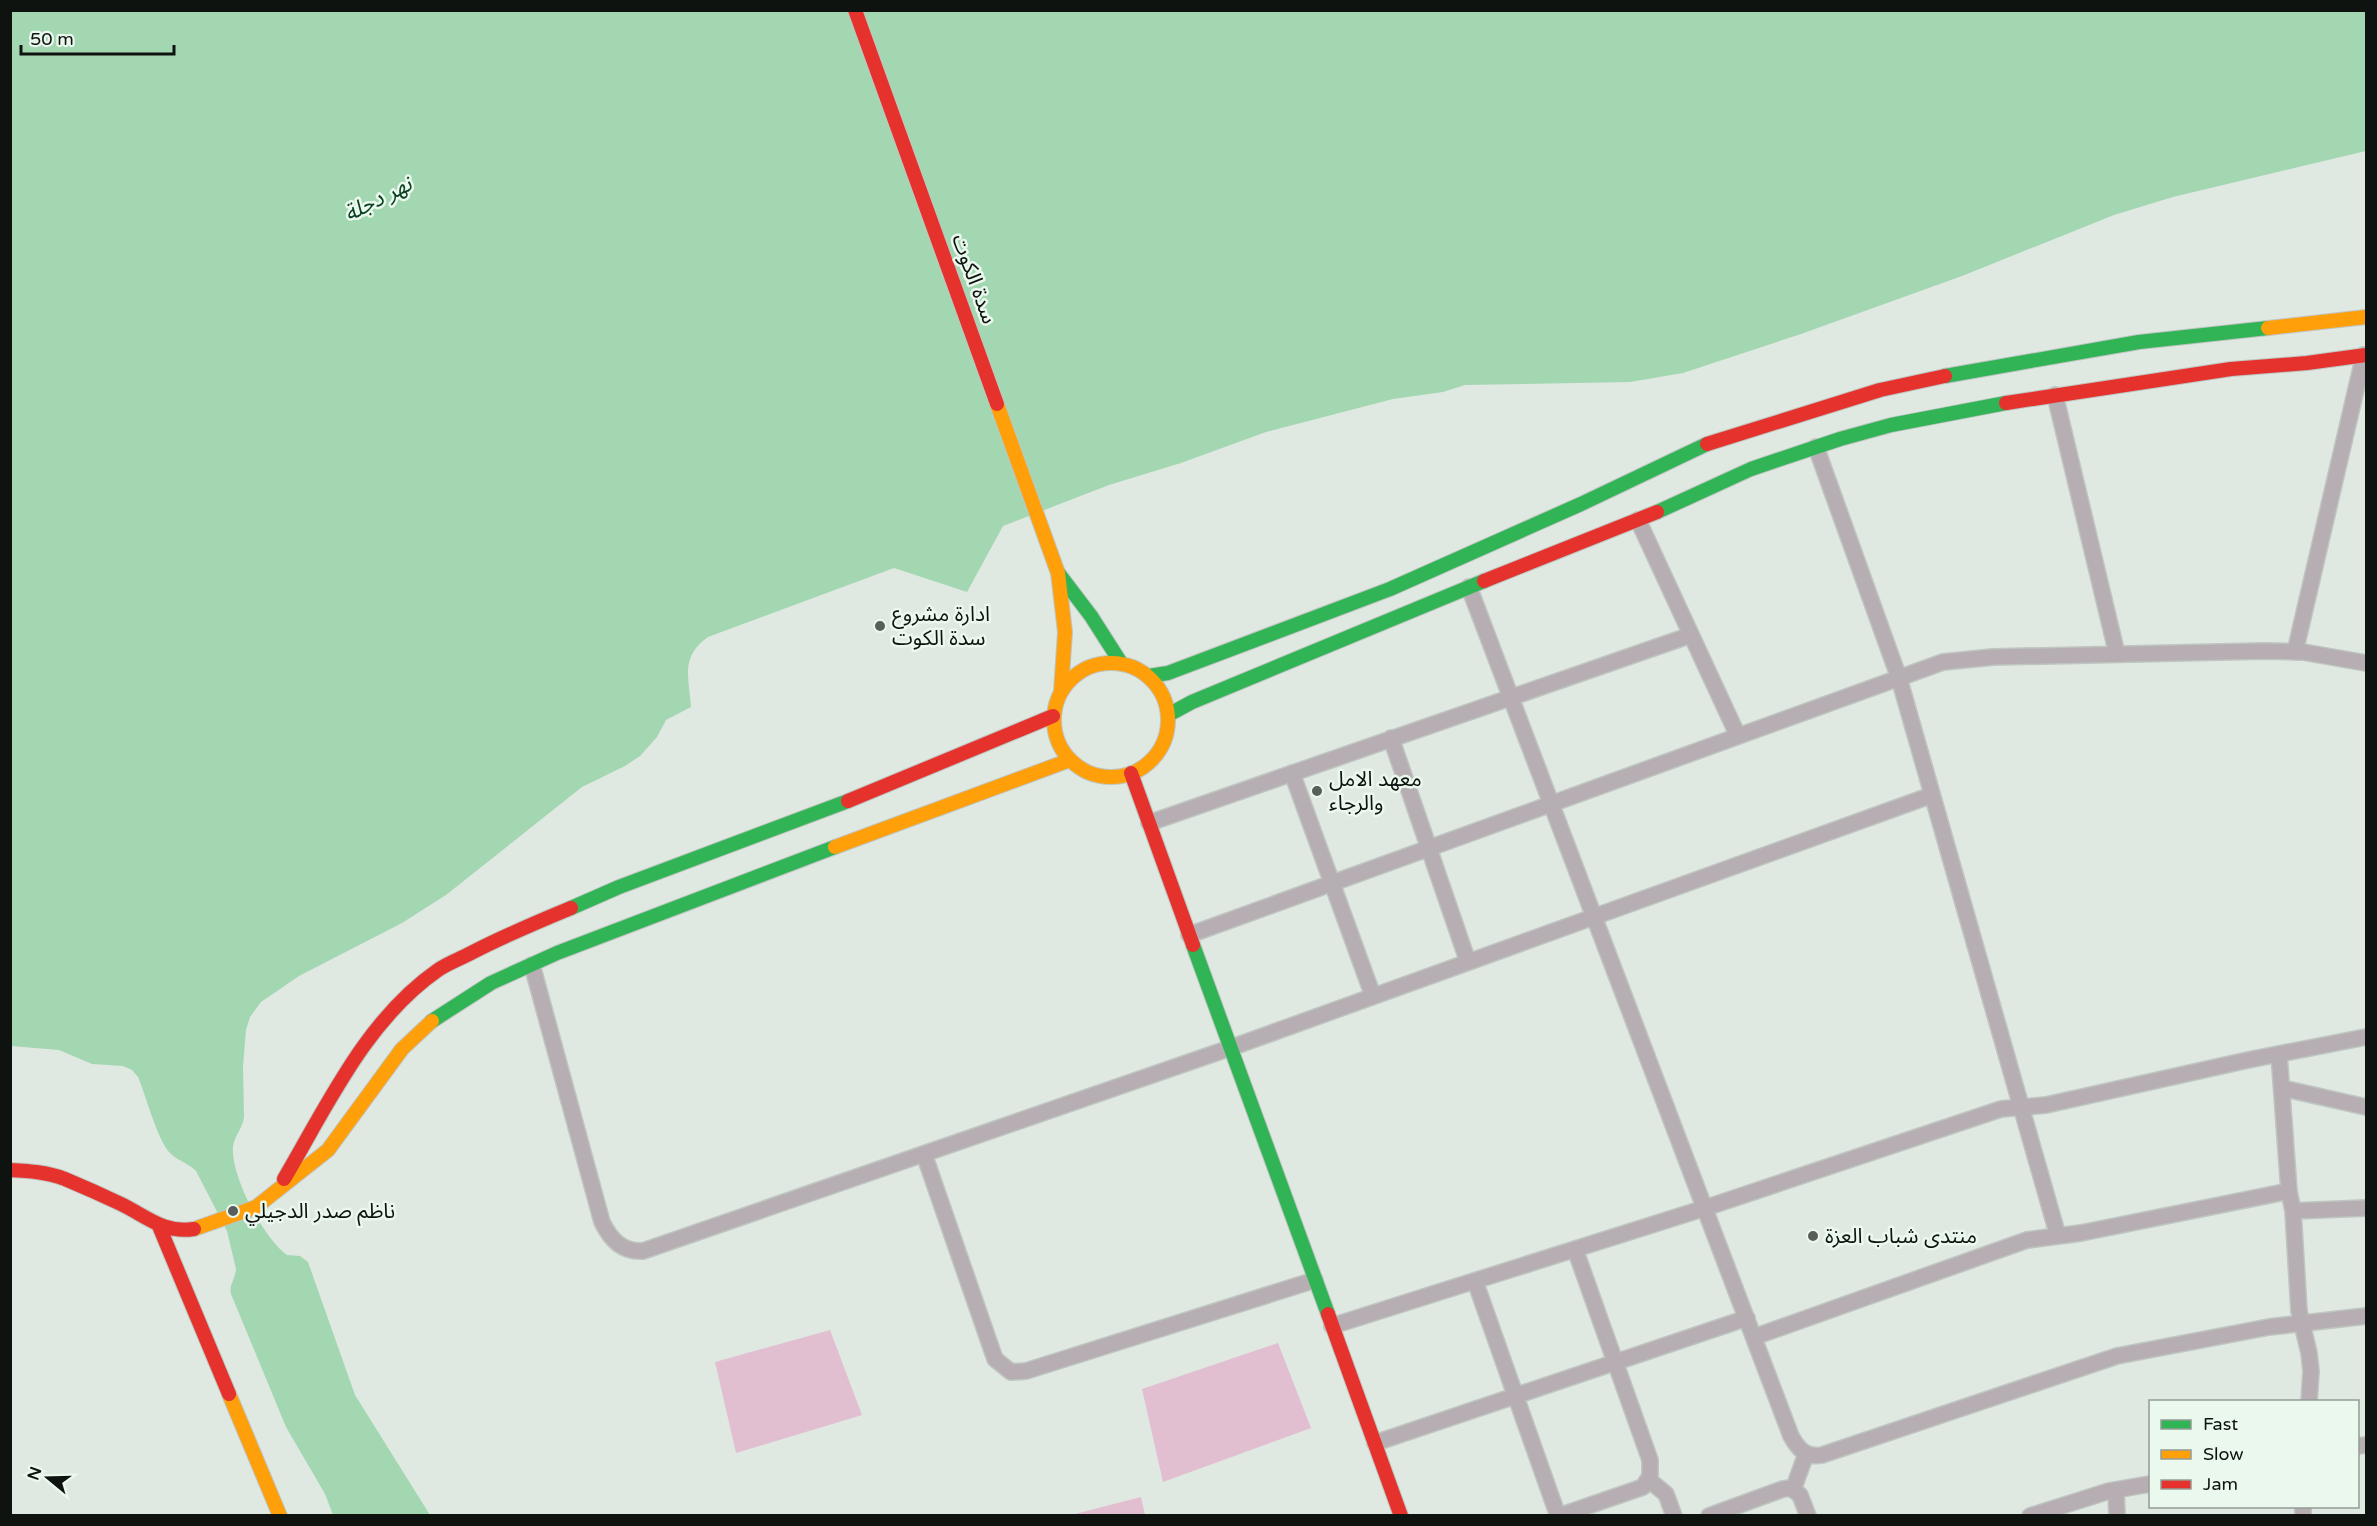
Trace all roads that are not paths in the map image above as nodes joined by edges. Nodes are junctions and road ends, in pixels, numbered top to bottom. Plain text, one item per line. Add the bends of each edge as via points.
1 (855, 10) edge
2 (2367, 317) edge
3 (2365, 355) edge
4 (2055, 395) junction
5 (1816, 447) junction
6 (1638, 520) junction
7 (1564, 530) junction
8 (1056, 567) junction
9 (1469, 587) junction
10 (1691, 634) junction
11 (2295, 652) junction
12 (2117, 654) junction
13 (1121, 663) junction
14 (2367, 663) edge
15 (1149, 676) junction
16 (1899, 678) junction
17 (1061, 691) junction
18 (1510, 696) junction
19 (1053, 716) junction
20 (1168, 716) junction
21 (1738, 736) junction
22 (1391, 738) junction
23 (1070, 760) junction
24 (1292, 772) junction
25 (1131, 773) junction
26 (1932, 795) junction
27 (1551, 803) junction
28 (1149, 823) junction
29 (1428, 848) junction
30 (1331, 883) junction
31 (1594, 916) junction
32 (1190, 935) junction
33 (1468, 962) junction
34 (532, 965) junction
35 (1373, 996) junction
36 (2367, 1037) edge
37 (1230, 1048) junction
38 (2279, 1054) junction
39 (2282, 1088) junction
40 (2021, 1107) junction
41 (2367, 1107) edge
42 (924, 1154) junction
43 (10, 1170) edge
44 (278, 1189) junction
45 (2289, 1191) junction
46 (1705, 1208) junction
47 (2367, 1208) edge
48 (2293, 1211) junction
49 (159, 1226) junction
50 (2058, 1236) junction
51 (1575, 1249) junction
52 (1316, 1280) junction
53 (1475, 1281) junction
54 (2367, 1316) edge
55 (1747, 1318) junction
56 (2302, 1323) junction
57 (1332, 1326) junction
58 (1754, 1337) junction
59 (1615, 1363) junction
60 (1516, 1395) junction
61 (2309, 1400) edge
62 (1375, 1443) junction
63 (1806, 1454) junction
64 (1649, 1480) junction
65 (2149, 1484) edge
66 (1794, 1490) junction
67 (2116, 1490) junction
68 (280, 1515) edge
69 (1401, 1515) edge
70 (1559, 1515) edge
71 (1674, 1515) edge
72 (1710, 1515) edge
73 (1808, 1515) edge
74 (2030, 1515) edge
75 (2117, 1515) edge

1 - 8 main road, سدة الكوت
2 - 7 main road via 2139,342 1880,390 1698,447
3 - 4 main road via 2231,369
3 - 11 street
4 - 5 main road via 1891,425
4 - 12 street
5 - 6 main road via 1751,470
5 - 16 street
6 - 7 main road
6 - 10 street
7 - 9 main road
7 - 15 main road via 1390,589 1168,673
8 - 13 main road
8 - 17 main road via 1065,632
9 - 18 street
9 - 20 main road via 1192,702
10 - 18 street
10 - 21 street
11 - 12 street
11 - 14 street
12 - 16 street via 1965,659 1943,662
13 - 15 main road
13 - 17 main road via 1087,668 1072,677
15 - 20 main road via 1165,701
16 - 21 street
16 - 26 street
17 - 19 main road
18 - 22 street
18 - 27 street
19 - 23 main road via 1060,747
19 - 44 main road via 885,787 620,887 500,938 440,969 419,985 360,1050
20 - 25 main road via 1159,750 1147,764
21 - 27 street
22 - 24 street
22 - 29 street
23 - 25 main road via 1098,776
23 - 34 main road
24 - 28 street
24 - 30 street
25 - 28 main road
26 - 31 street
26 - 40 street
27 - 29 street
27 - 31 street
28 - 32 main road
29 - 30 street
29 - 33 street
30 - 32 street
30 - 35 street
31 - 33 street
31 - 46 street
32 - 37 main road
33 - 35 street
34 - 42 street via 602,1222 609,1236 625,1249 643,1251
34 - 44 main road via 491,983 435,1019 402,1049 327,1150
35 - 37 street
36 - 38 street
37 - 42 street
37 - 52 main road
38 - 39 street
38 - 40 street via 2046,1105
39 - 41 street
39 - 45 street
40 - 46 street via 1982,1114
40 - 50 street
42 - 52 street via 995,1359 1011,1372 1026,1371
43 - 49 main road via 41,1172 64,1179
44 - 49 main road via 256,1207 201,1228 181,1231
45 - 48 street
45 - 50 street
46 - 51 street
46 - 55 street
47 - 48 street
48 - 56 street
49 - 68 main road
50 - 58 street via 2026,1240
51 - 53 street
51 - 59 street
52 - 57 main road
53 - 57 street
53 - 60 street
54 - 56 street
55 - 58 street
55 - 59 street
56 - 61 street via 2309,1353
56 - 63 street via 2117,1356 1822,1455
57 - 62 main road
58 - 63 street via 1791,1436
59 - 60 street
59 - 64 street via 1650,1460
60 - 62 street
60 - 70 street
62 - 69 main road
63 - 66 street
64 - 70 street via 1633,1491
64 - 71 street via 1666,1494
65 - 67 street
66 - 72 street via 1783,1489
66 - 73 street
67 - 74 street
67 - 75 street

